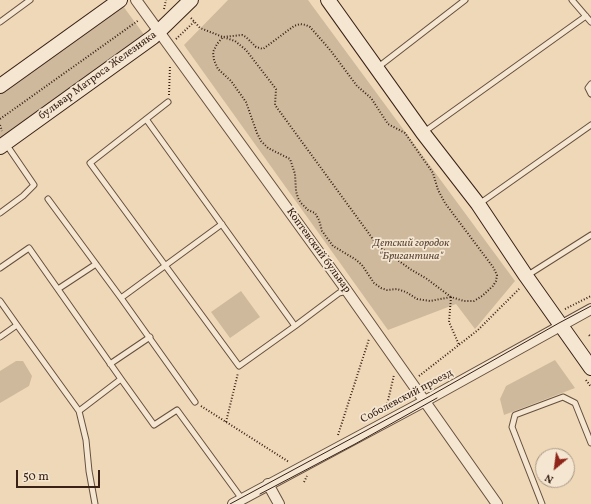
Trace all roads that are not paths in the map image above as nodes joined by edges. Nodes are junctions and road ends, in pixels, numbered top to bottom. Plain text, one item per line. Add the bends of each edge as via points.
1 (30, 0) edge
2 (120, 0) edge
3 (136, 0) edge
4 (328, 0) edge
5 (465, 0) edge
6 (572, 0) edge
7 (187, 4) edge
8 (586, 16) junction
9 (0, 22) edge
10 (591, 22) edge
11 (159, 31) junction
12 (376, 69) junction
13 (1, 83) edge
14 (591, 84) edge
15 (591, 94) edge
16 (168, 102) road end
17 (146, 119) junction
18 (591, 124) edge
19 (423, 133) junction
20 (3, 145) edge
21 (48, 198) dead end
22 (478, 204) junction
23 (0, 213) edge
24 (222, 224) junction
25 (591, 235) edge
26 (96, 264) junction
27 (165, 265) junction
28 (0, 268) edge
29 (523, 282) junction
30 (58, 289) junction
31 (347, 291) junction
32 (122, 298) junction
33 (0, 302) edge
34 (591, 310) edge
35 (557, 320) junction
36 (17, 325) junction
37 (296, 326) junction
38 (0, 337) edge
39 (150, 337) junction
40 (110, 364) junction
41 (591, 368) edge
42 (121, 380) junction
43 (425, 401) junction
44 (195, 402) road end
45 (80, 411) junction
46 (591, 443) edge
47 (268, 484) junction
48 (238, 502) edge
49 (96, 504) edge
50 (279, 504) edge
51 (497, 504) edge
52 (542, 504) edge

1 - 9 lane
2 - 13 street
3 - 11 street, Коптевский бульвар
4 - 12 street
5 - 12 lane
6 - 8 lane
7 - 11 street, бульвар Матроса Железняка
8 - 10 lane
8 - 19 lane
11 - 20 street, бульвар Матроса Железняка
11 - 31 street, Коптевский бульвар
12 - 19 street
14 - 15 lane via 588,88
16 - 17 lane
17 - 24 lane
17 - 27 lane via 90,164
18 - 22 lane
19 - 22 street
20 - 23 lane via 34,185
21 - 26 lane
22 - 29 street
24 - 27 lane
24 - 37 lane
25 - 29 lane
26 - 30 lane
26 - 32 lane
27 - 32 lane
27 - 37 lane via 239,366
28 - 30 lane via 29,248
29 - 35 street
30 - 40 lane
31 - 37 lane via 338,293
31 - 43 street, Коптевский бульвар
32 - 39 lane
33 - 36 lane
34 - 35 street, Соболевский проезд
35 - 41 street
35 - 43 street, Соболевский проезд
36 - 38 lane
36 - 45 lane
39 - 40 lane
39 - 44 lane
40 - 42 lane
42 - 45 lane
42 - 48 lane via 154,425 177,410
43 - 47 street, Соболевский проезд
43 - 51 street, Коптевский бульвар
45 - 49 lane
46 - 52 lane via 575,403 563,397 515,415 512,427
47 - 48 street, Соболевский проезд
47 - 50 street

